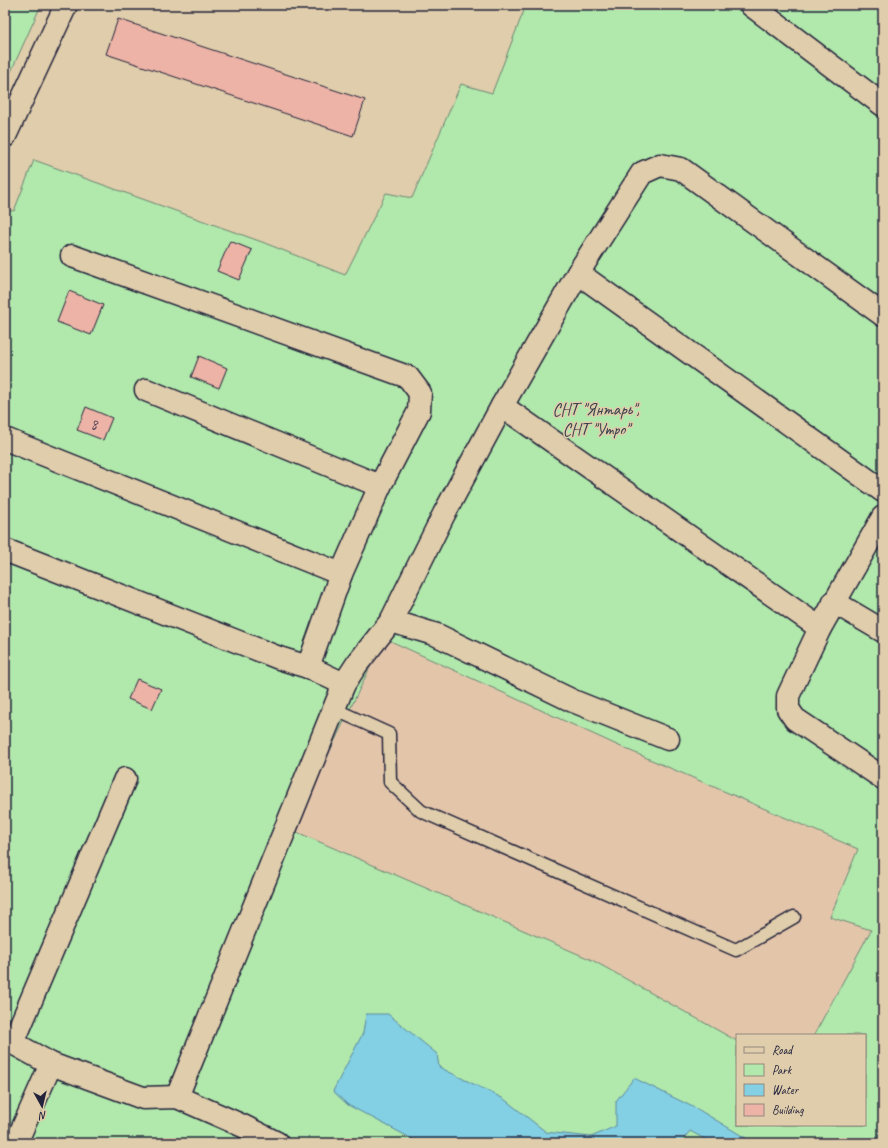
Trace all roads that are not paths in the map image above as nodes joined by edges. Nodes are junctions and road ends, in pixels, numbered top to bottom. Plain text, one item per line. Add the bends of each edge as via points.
1 (66, 5) edge
2 (751, 5) edge
3 (883, 105) edge
4 (5, 136) edge
5 (72, 256) dead end
6 (578, 273) junction
7 (883, 315) edge
8 (146, 390) dead end
9 (502, 406) junction
10 (5, 439) edge
11 (380, 486) junction
12 (883, 491) edge
13 (883, 518) edge
14 (5, 550) edge
15 (341, 574) junction
16 (834, 602) junction
17 (391, 620) junction
18 (820, 628) junction
19 (883, 631) edge
20 (308, 667) junction
21 (344, 684) junction
22 (334, 709) junction
23 (668, 739) dead end
24 (883, 778) edge
25 (125, 779) dead end
26 (794, 917) dead end
27 (9, 1042) edge
28 (51, 1064) junction
29 (177, 1097) junction
30 (16, 1143) edge
31 (277, 1143) edge

1 - 4 street
2 - 3 street
5 - 11 street via 408,377 420,393 419,412
6 - 7 street via 642,173 660,165 681,169
6 - 9 street
6 - 12 street
8 - 11 street
9 - 17 street
9 - 18 street
10 - 15 street
11 - 15 street
13 - 16 street
14 - 20 street via 279,658
15 - 20 street
16 - 18 street
16 - 19 street
17 - 21 street
17 - 23 street via 437,635 572,701
18 - 24 street via 788,696 788,708 795,719
20 - 21 street
21 - 22 street
22 - 26 lane via 389,734 390,782 421,811 736,950
22 - 29 street
25 - 27 street
27 - 28 street
28 - 29 street via 143,1098
28 - 30 street
29 - 31 street

